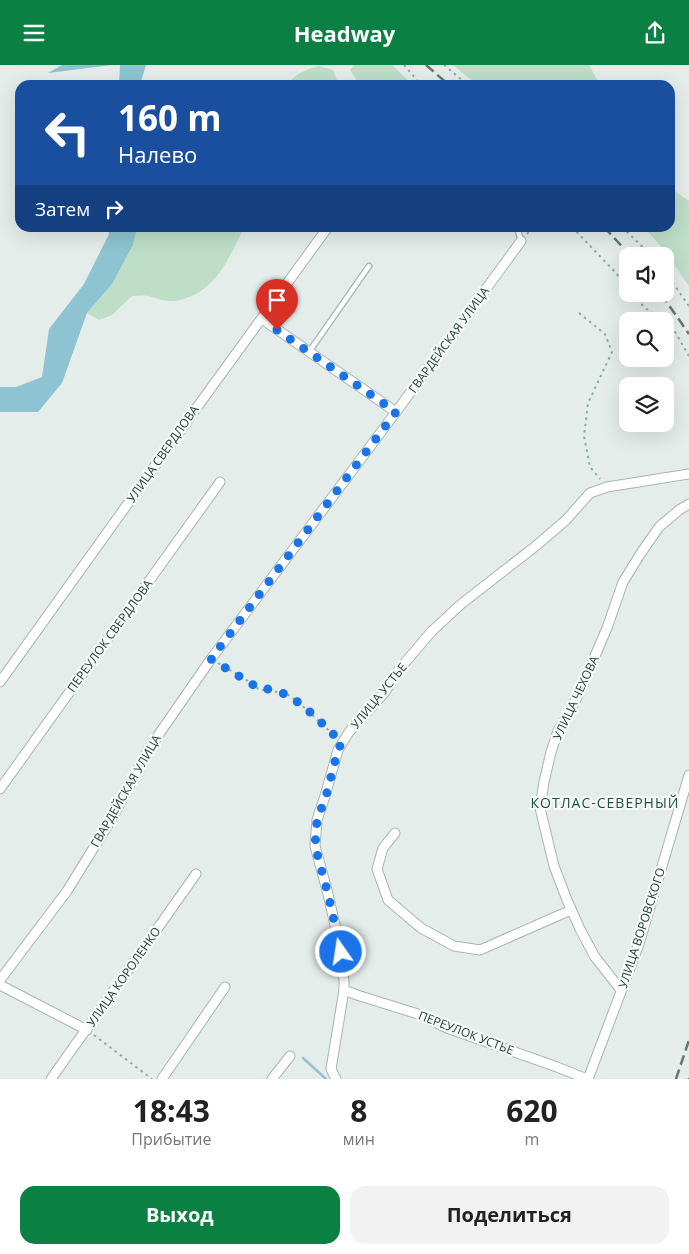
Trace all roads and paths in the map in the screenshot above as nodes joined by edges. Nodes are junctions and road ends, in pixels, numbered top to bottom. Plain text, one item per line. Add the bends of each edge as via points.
1 (404, 65) edge
2 (444, 65) edge
3 (417, 80) edge
4 (462, 80) edge
5 (324, 232) edge
6 (518, 232) edge
7 (577, 232) edge
8 (627, 232) edge
9 (521, 241) joint
10 (643, 247) edge
11 (369, 266) dead end
12 (619, 277) edge
13 (674, 285) edge
14 (640, 302) edge
15 (689, 306) edge
16 (651, 312) edge
17 (579, 313) dead end
18 (262, 319) junction
19 (674, 330) edge
20 (309, 353) junction
21 (689, 356) edge
22 (396, 412) junction
23 (689, 474) edge
24 (220, 482) dead end
25 (607, 487) junction
26 (689, 504) edge
27 (211, 659) junction
28 (0, 682) edge
29 (341, 741) junction
30 (689, 775) edge
31 (0, 789) edge
32 (395, 833) dead end
33 (196, 874) dead end
34 (571, 910) junction
35 (0, 980) edge
36 (0, 985) edge
37 (225, 987) dead end
38 (344, 990) junction
39 (621, 991) junction
40 (86, 1030) junction
41 (290, 1056) dead end
42 (51, 1079) edge
43 (152, 1079) edge
44 (162, 1079) edge
45 (272, 1079) edge
46 (336, 1079) edge
47 (588, 1079) edge

1 - 3 path
2 - 4 path
5 - 18 street, УЛИЦА СВЕРДЛОВА
6 - 9 lane
7 - 12 path
8 - 10 path
9 - 22 street, ГВАРДЕЙСКАЯ УЛИЦА
11 - 20 lane
13 - 15 path
14 - 16 path
17 - 25 path via 605,334 612,352 588,403 584,436 590,467
18 - 20 street
18 - 28 street, УЛИЦА СВЕРДЛОВА
19 - 21 path
20 - 22 street
22 - 27 street, ГВАРДЕЙСКАЯ УЛИЦА
23 - 25 street, УЛИЦА УСТЬЕ
24 - 31 street, ПЕРЕУЛОК СВЕРДЛОВА
25 - 29 street, УЛИЦА УСТЬЕ via 590,493 566,520 432,631 397,672 385,692
26 - 34 street, УЛИЦА ЧЕХОВА via 659,527 623,582 607,628 551,752 540,808 554,866
27 - 29 path via 260,689 286,694 296,700
27 - 35 street, ГВАРДЕЙСКАЯ УЛИЦА via 148,750 114,815 67,891
29 - 38 street, УЛИЦА УСТЬЕ via 317,820 315,846 341,952
30 - 39 street, УЛИЦА ВОРОВСКОГО via 639,944
32 - 34 street via 383,848 377,869 388,900 421,929 454,946 480,949
33 - 40 street, УЛИЦА КОРОЛЕНКО
34 - 39 street, УЛИЦА ЧЕХОВА via 595,957
36 - 40 street
37 - 44 street
38 - 46 street, УЛИЦА УСТЬЕ via 331,1069
38 - 47 street, ПЕРЕУЛОК УСТЬЕ via 418,1014
39 - 47 street, УЛИЦА ВОРОВСКОГО
40 - 42 street, УЛИЦА КОРОЛЕНКО
40 - 43 path
41 - 45 street

